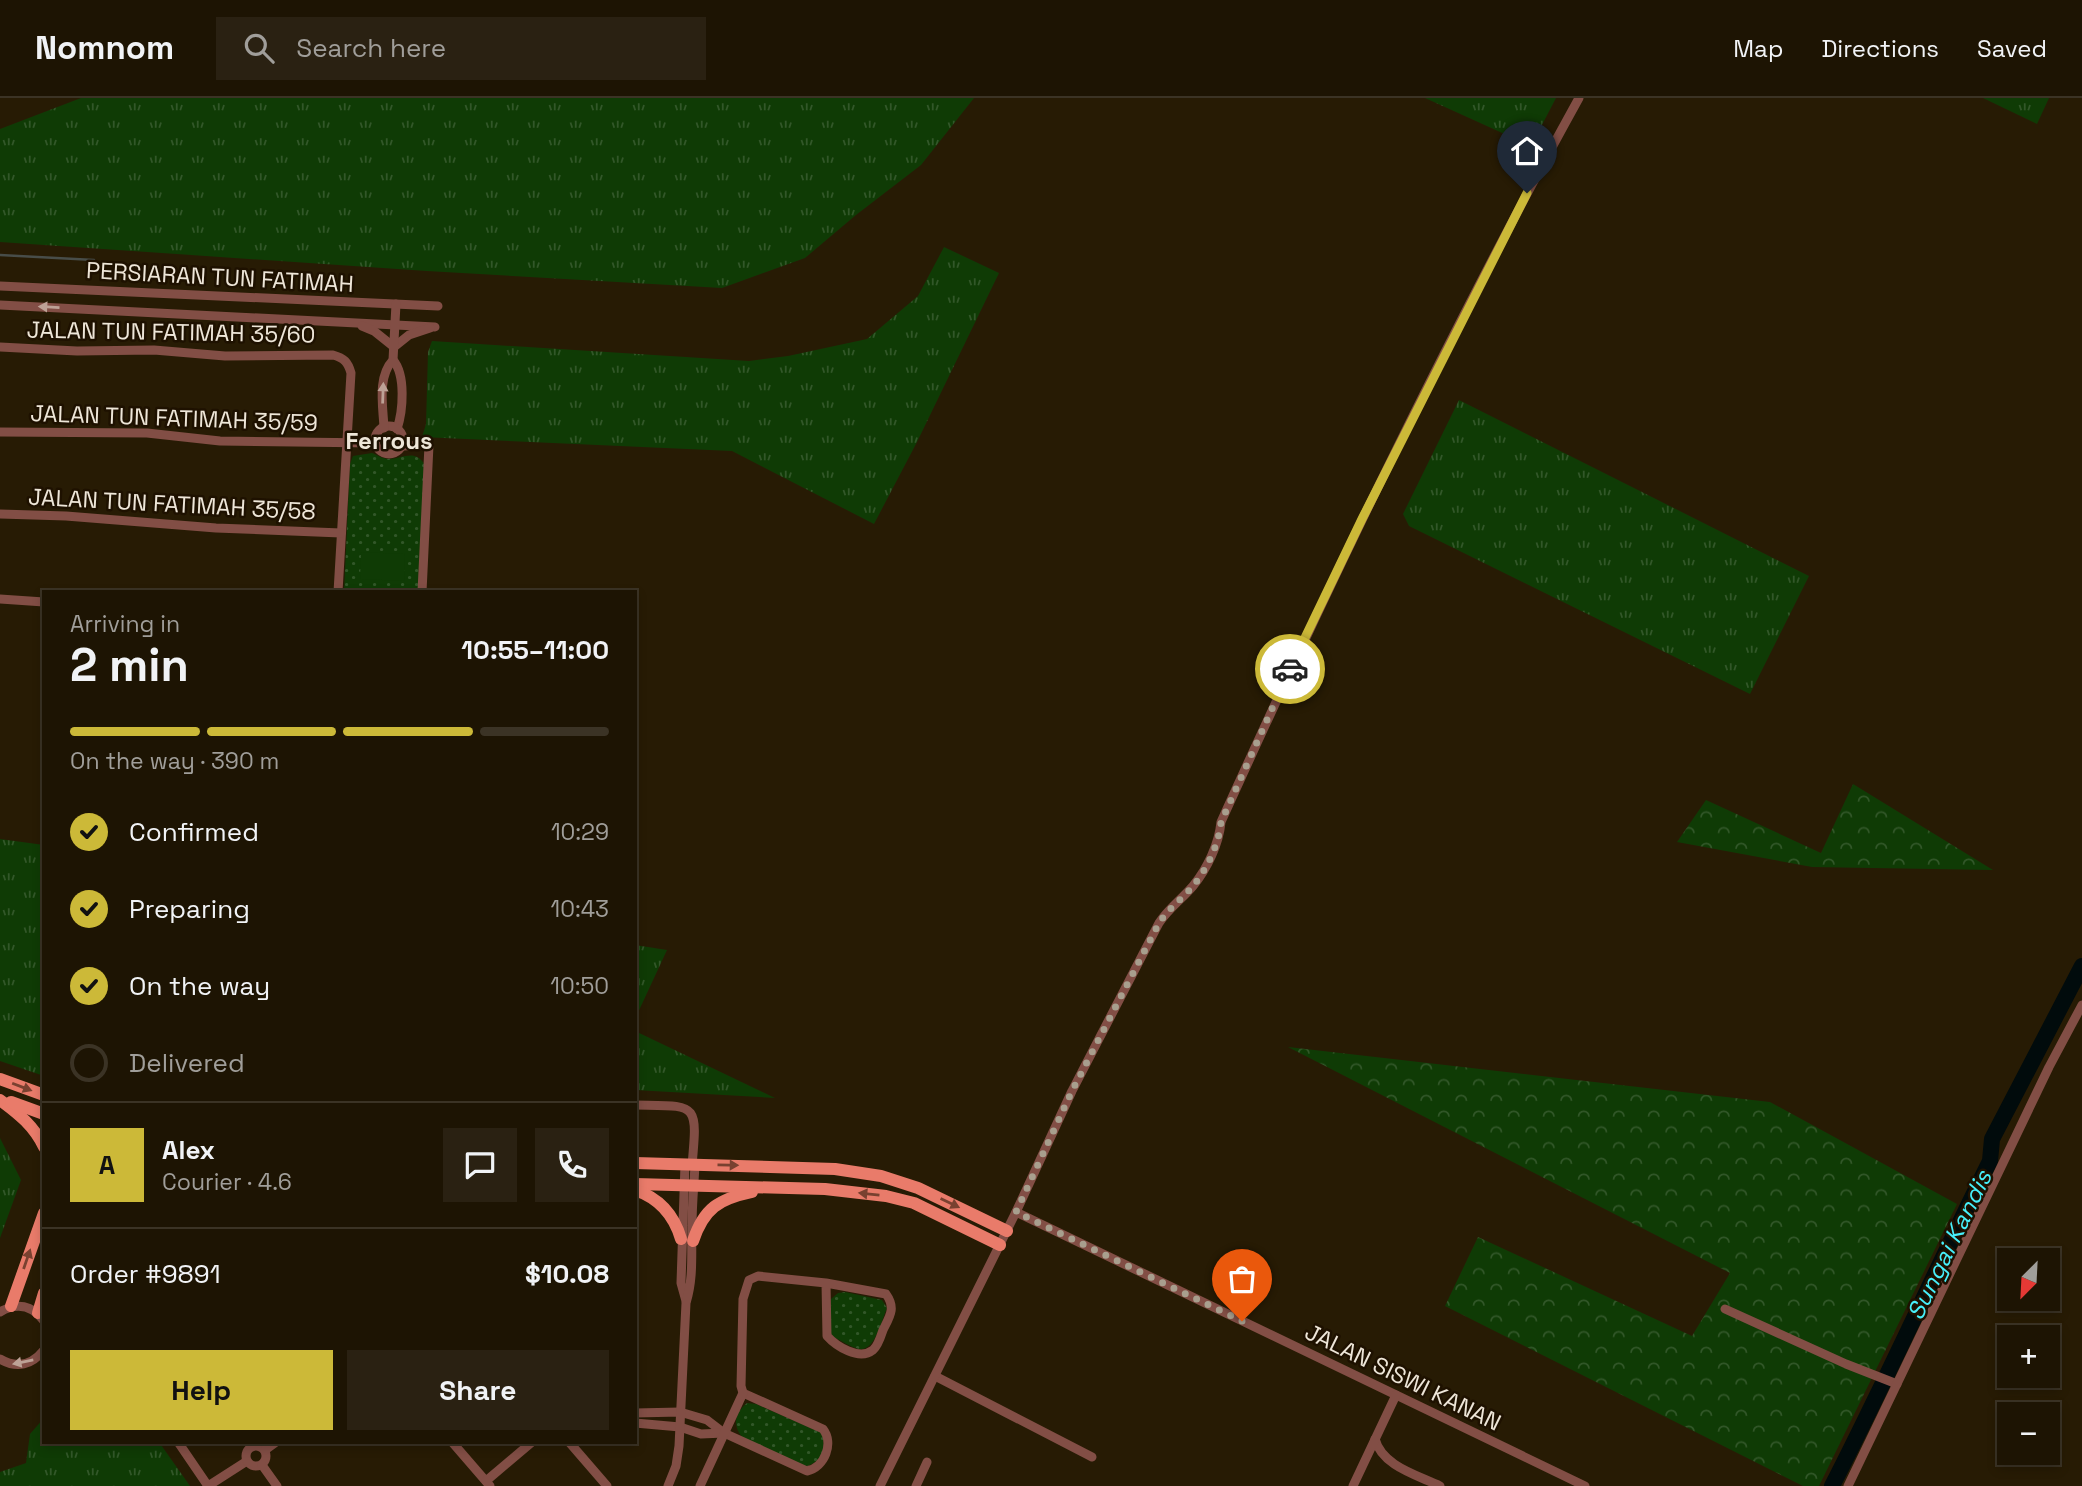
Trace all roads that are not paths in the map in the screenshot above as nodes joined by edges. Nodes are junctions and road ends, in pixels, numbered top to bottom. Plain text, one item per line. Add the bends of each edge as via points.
1 (1579, 98) edge
2 (0, 286) edge
3 (396, 304) junction
4 (0, 305) edge
5 (438, 306) dead end
6 (356, 323) junction
7 (395, 325) junction
8 (0, 347) edge
9 (394, 347) junction
10 (393, 360) junction
11 (384, 428) junction
12 (397, 429) junction
13 (0, 432) edge
14 (375, 443) junction
15 (346, 444) junction
16 (402, 446) junction
17 (0, 514) edge
18 (341, 533) junction
19 (338, 590) edge
20 (422, 590) edge
21 (0, 600) edge
22 (42, 601) edge
23 (2082, 1005) edge
24 (0, 1079) edge
25 (42, 1094) edge
26 (0, 1099) edge
27 (637, 1105) edge
28 (42, 1113) edge
29 (42, 1143) edge
30 (637, 1163) edge
31 (691, 1165) junction
32 (637, 1184) edge
33 (690, 1186) junction
34 (769, 1188) junction
35 (637, 1191) edge
36 (1016, 1212) junction
37 (42, 1218) edge
38 (1007, 1231) junction
39 (687, 1240) junction
40 (1000, 1245) junction
41 (826, 1283) junction
42 (6, 1309) edge
43 (1725, 1309) dead end
44 (41, 1317) edge
45 (42, 1353) edge
46 (0, 1359) edge
47 (935, 1376) junction
48 (1894, 1383) junction
49 (743, 1393) junction
50 (1396, 1395) junction
51 (680, 1412) junction
52 (637, 1413) edge
53 (637, 1423) edge
54 (680, 1427) junction
55 (724, 1433) junction
56 (1375, 1439) junction
57 (179, 1444) edge
58 (273, 1444) edge
59 (454, 1444) edge
60 (530, 1444) edge
61 (571, 1444) edge
62 (249, 1445) edge
63 (265, 1450) junction
64 (1091, 1457) dead end
65 (247, 1461) junction
66 (927, 1462) dead end
67 (262, 1465) junction
68 (488, 1483) edge
69 (881, 1483) edge
70 (208, 1486) edge
71 (277, 1486) edge
72 (607, 1486) edge
73 (668, 1486) edge
74 (700, 1486) edge
75 (894, 1486) edge
76 (916, 1486) edge
77 (1353, 1486) edge
78 (1440, 1486) edge
79 (1584, 1486) edge
80 (1848, 1486) edge

1 - 36 street via 1489,264 1362,519 1221,822 1205,868 1159,923
2 - 3 street, PERSIARAN TUN FATIMAH
3 - 5 street, PERSIARAN TUN FATIMAH
3 - 7 street
6 -> 4 street, PERSIARAN TUN FATIMAH
6 - 7 street, PERSIARAN TUN FATIMAH
6 - 9 street
7 - 9 street
7 - 9 street, PERSIARAN TUN FATIMAH via 435,327 409,335
8 - 15 street, JALAN TUN FATIMAH 35/60 via 341,357 351,373
9 - 10 street
11 -> 10 street via 382,390 386,368
10 - 12 street via 399,368 401,396
11 - 12 street
11 - 14 street
12 - 16 street
13 - 15 street, JALAN TUN FATIMAH 35/59 via 148,433 220,441
14 - 15 street, JALAN TUN FATIMAH 35/59
14 - 16 street via 387,454
15 - 18 street
16 - 20 street via 429,445
17 - 18 street, JALAN TUN FATIMAH 35/58
18 - 19 street
21 - 22 street
23 - 48 street
24 -> 25 main road
26 - 28 main road
26 - 29 main road via 23,1117
27 - 31 street via 682,1106 692,1113 696,1126
30 - 31 main road
31 - 33 street
31 -> 38 main road via 881,1176 918,1188
32 - 33 main road
33 - 34 main road
33 - 39 street via 684,1229
34 - 39 main road via 731,1196 714,1205
40 -> 34 main road via 914,1203 886,1196
35 - 39 main road via 669,1212
36 - 38 street
36 - 50 street, JALAN SISWI KANAN
42 -> 37 main road
38 - 40 street
39 - 51 street via 681,1283 686,1303
40 - 47 street
41 - 41 street via 886,1294 892,1303 871,1352 853,1352 827,1336
41 - 49 street via 758,1276 749,1280 743,1299
42 - 44 street via 30,1308
43 - 48 street
45 -> 46 street via 28,1364
47 - 64 street
47 - 69 street
48 - 80 street
49 - 55 street
49 - 55 street via 823,1429 829,1443 825,1454 807,1471
50 - 56 street
50 - 79 street, JALAN SISWI KANAN
51 - 52 street
51 - 54 street
51 - 55 street via 707,1420
53 - 54 street
54 - 55 street via 701,1434
54 - 73 street via 676,1466
55 - 74 street
56 - 77 street
56 - 78 street via 1385,1458
57 - 70 street
58 - 63 street
59 - 68 street
60 - 68 street
61 - 72 street
62 - 63 street
62 - 65 street
63 - 67 street
65 - 67 street
65 - 70 street
66 - 76 street
67 - 71 street
69 - 75 street

